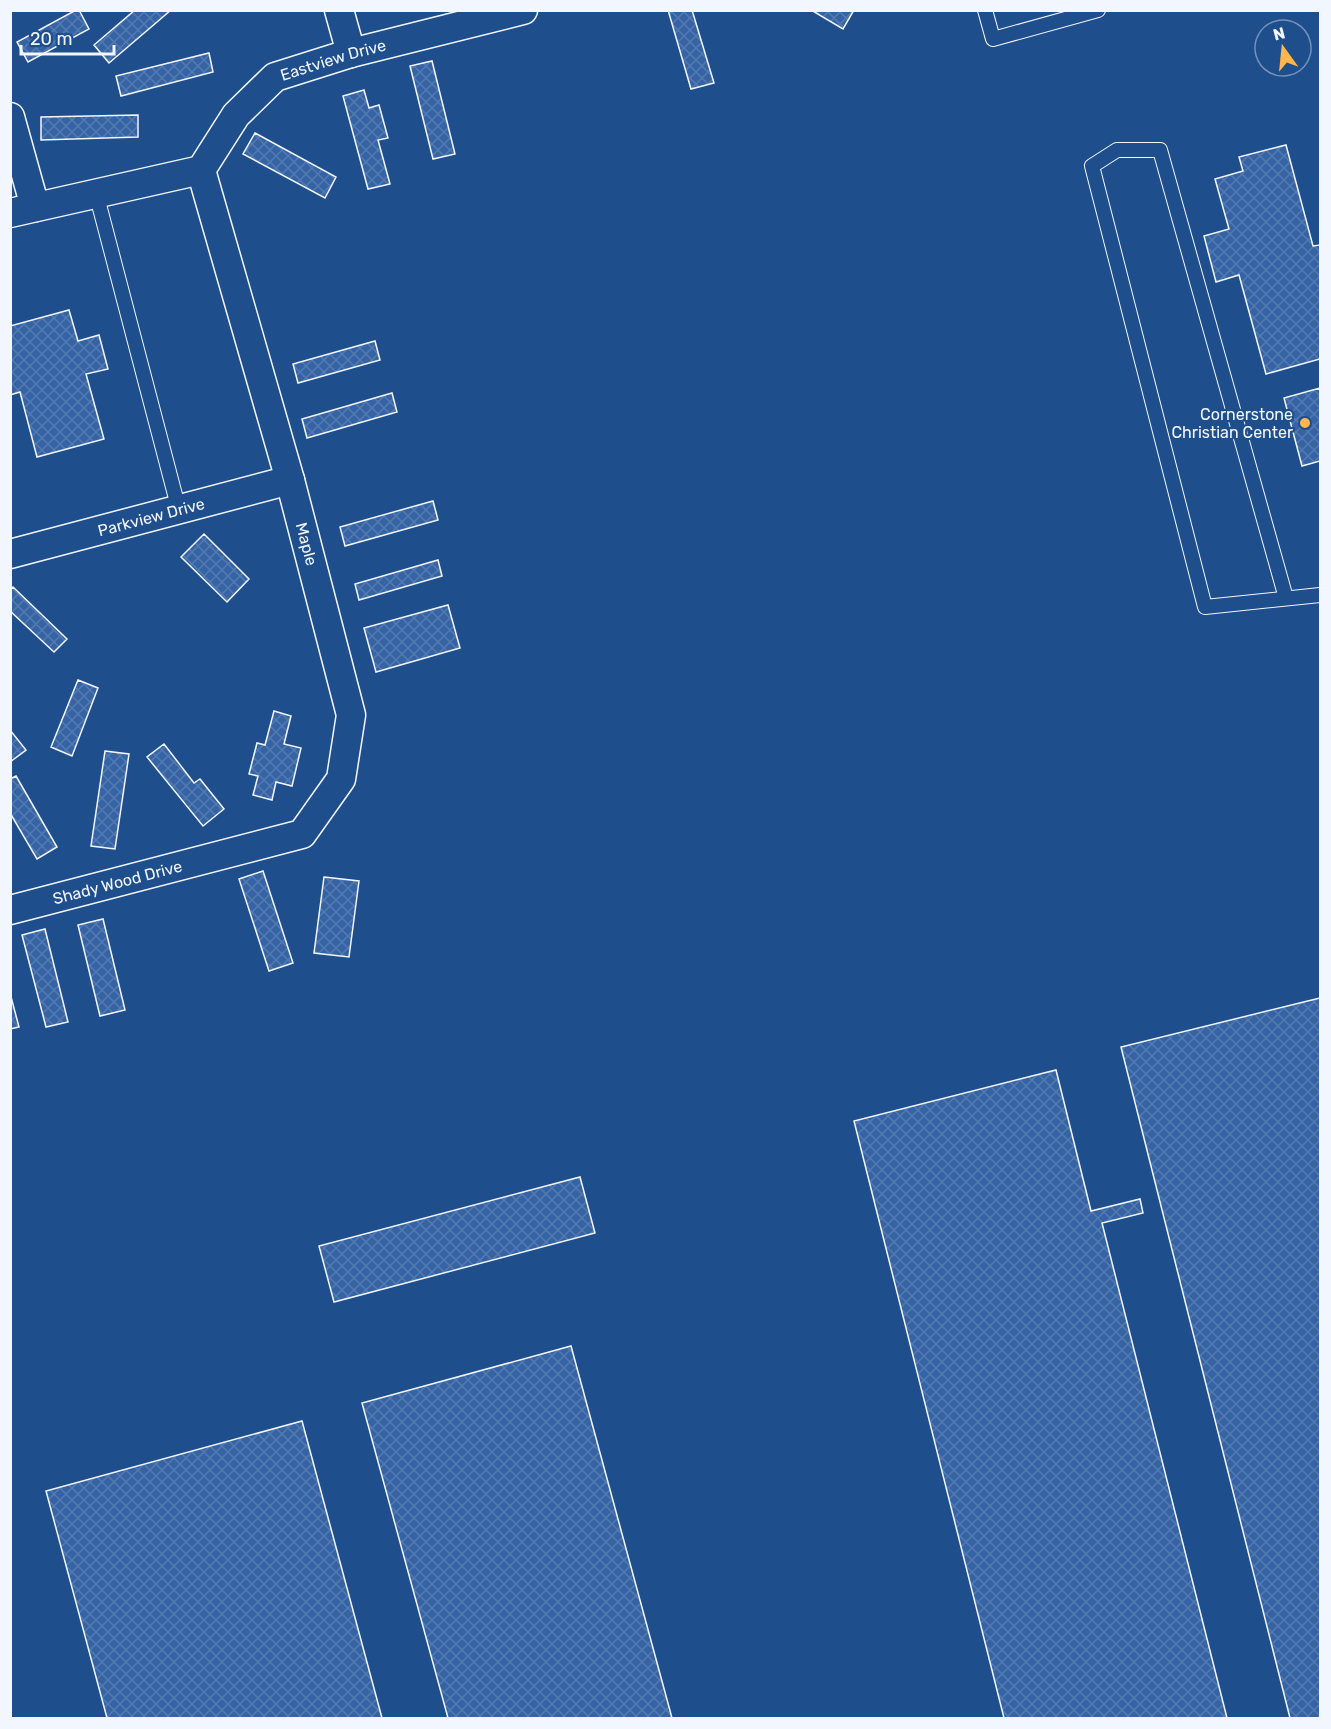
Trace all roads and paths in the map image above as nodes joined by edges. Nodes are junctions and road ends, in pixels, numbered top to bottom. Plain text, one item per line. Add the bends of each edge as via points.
1 (339, 10) edge
2 (523, 10) edge
3 (985, 10) edge
4 (1098, 10) edge
5 (351, 53) junction
6 (10, 117) edge
7 (201, 170) junction
8 (96, 193) junction
9 (23, 210) edge
10 (290, 480) junction
11 (179, 510) junction
12 (10, 554) edge
13 (1320, 595) edge
14 (1286, 598) junction
15 (225, 854) joint
16 (10, 910) edge

1 - 5 street
2 - 5 street, Eastview Drive
3 - 4 lane via 993,39
5 - 7 street, Eastview Drive via 275,77 236,115
6 - 9 street
7 - 8 street
7 - 10 street, Maple
8 - 9 street
8 - 11 lane
10 - 11 street, Parkview Drive
10 - 15 street, Maple via 351,715 341,779 302,834
11 - 12 street, Parkview Drive
13 - 14 lane
14 - 14 lane via 1160,150 1117,150 1092,166 1205,607
15 - 16 street, Shady Wood Drive

